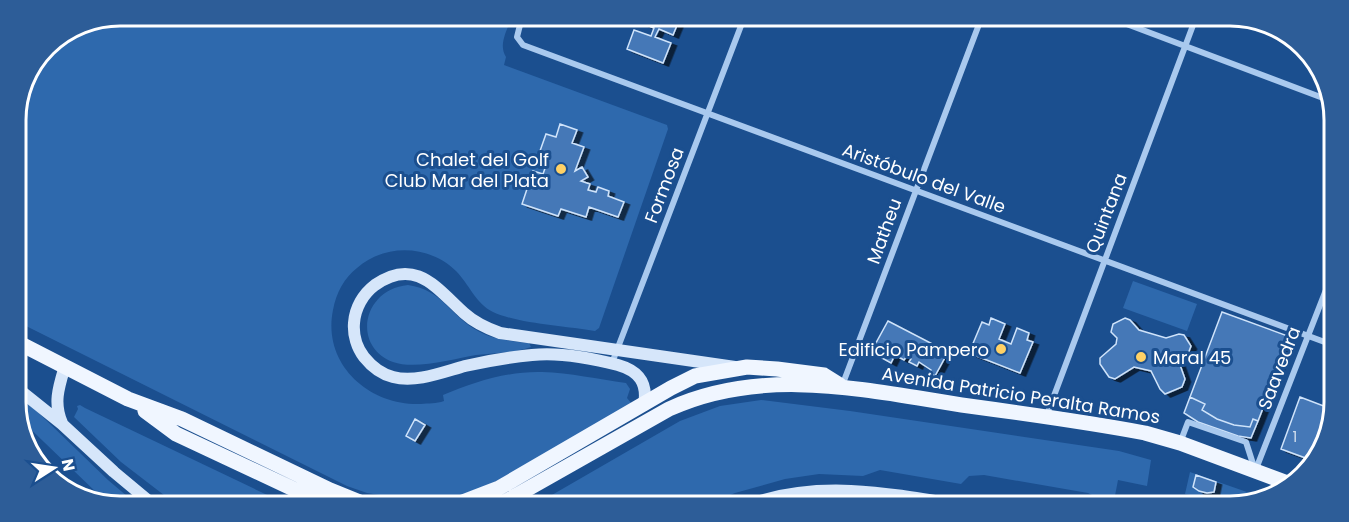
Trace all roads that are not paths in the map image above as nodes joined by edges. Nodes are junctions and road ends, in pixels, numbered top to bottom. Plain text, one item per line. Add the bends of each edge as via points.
1 (519, 26) edge
2 (741, 26) edge
3 (978, 26) edge
4 (1132, 26) edge
5 (1193, 26) edge
6 (1185, 46) junction
7 (1321, 97) edge
8 (707, 114) junction
9 (915, 191) junction
10 (1104, 260) junction
11 (1324, 295) edge
12 (1308, 336) junction
13 (1324, 342) edge
14 (26, 347) edge
15 (617, 350) junction
16 (612, 363) junction
17 (64, 366) junction
18 (742, 368) junction
19 (842, 386) junction
20 (26, 395) edge
21 (129, 399) junction
22 (644, 405) junction
23 (1046, 417) junction
24 (62, 424) junction
25 (1180, 443) junction
26 (1255, 471) junction
27 (1281, 481) edge
28 (143, 496) edge
29 (308, 496) edge
30 (345, 496) edge
31 (478, 496) edge
32 (515, 496) edge
33 (781, 496) edge
34 (902, 496) edge

1 - 8 street, Aristóbulo del Valle via 517,37 523,45
2 - 8 street, Formosa
3 - 9 street, Matheu
4 - 6 street
5 - 6 street, Quintana
6 - 7 street
6 - 10 street, Quintana
8 - 9 street, Aristóbulo del Valle
8 - 15 street, Formosa
9 - 10 street, Aristóbulo del Valle
9 - 19 street, Matheu
10 - 12 street, Aristóbulo del Valle
10 - 23 street, Quintana
11 - 12 street, Saavedra
12 - 13 street, Aristóbulo del Valle
12 - 26 street, Saavedra
14 - 17 main road
15 - 16 street, Formosa
15 - 16 main road via 500,333 464,313 433,283 405,275 393,276 370,288 359,303 354,321 359,351 370,365 395,378 423,377 530,355 553,354
15 - 18 main road
16 - 22 main road via 633,370 641,378
17 - 21 main road
17 - 24 main road via 56,401
18 - 19 main road, Avenida Patricio Peralta Ramos via 824,375
18 - 22 main road, Avenida Patricio Peralta Ramos via 695,376
19 - 23 main road, Avenida Patricio Peralta Ramos
19 - 32 main road, Avenida Patricio Peralta Ramos via 751,386 691,399
20 - 24 main road
21 - 29 main road via 176,434
21 - 30 main road via 182,419
22 - 31 main road, Avenida Patricio Peralta Ramos
23 - 25 main road, Avenida Patricio Peralta Ramos via 1145,433
24 - 28 main road
25 - 26 main road, Avenida Patricio Peralta Ramos
25 - 26 street via 1188,422 1246,442
26 - 27 main road, Avenida Patricio Peralta Ramos
33 - 34 main road via 826,490

